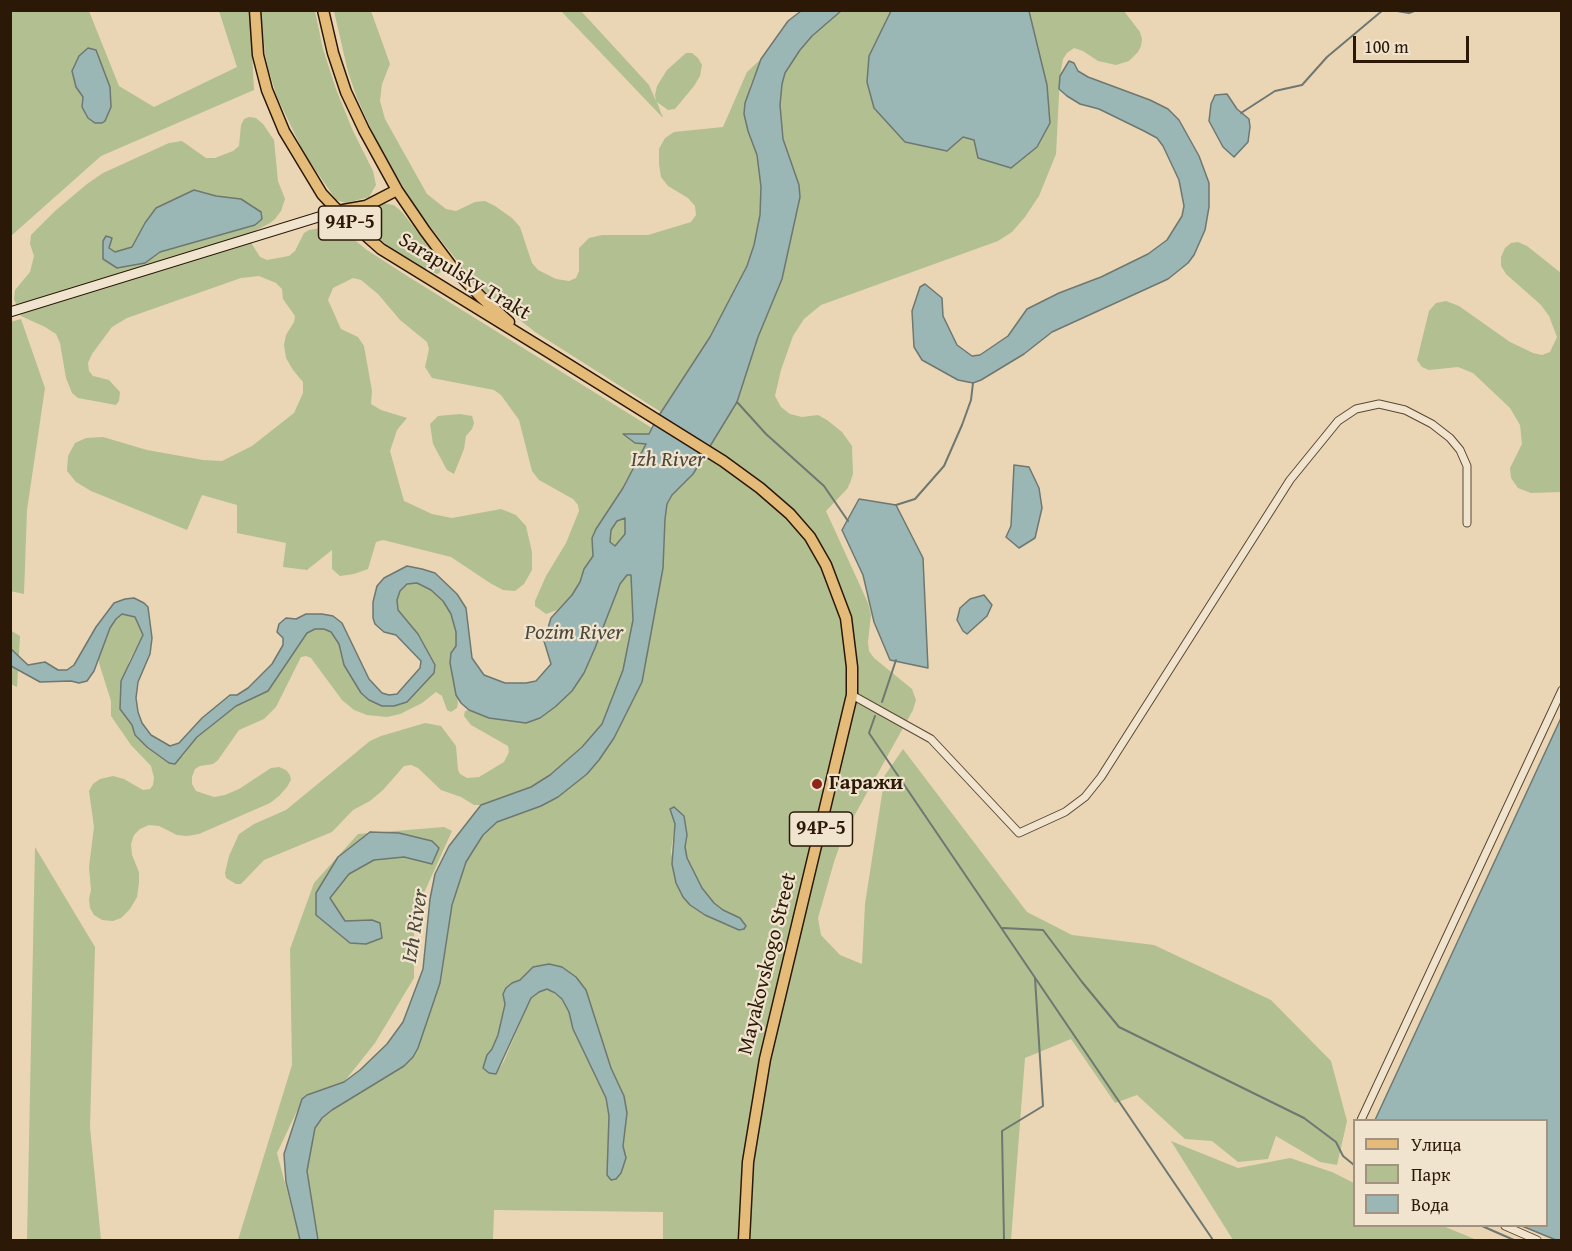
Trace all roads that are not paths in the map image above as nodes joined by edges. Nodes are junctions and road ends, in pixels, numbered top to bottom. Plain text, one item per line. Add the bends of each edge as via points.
1 (255, 10) edge
2 (323, 10) edge
3 (397, 190) junction
4 (338, 211) junction
5 (10, 312) edge
6 (550, 353) junction
7 (723, 461) joint
8 (1467, 523) dead end
9 (1562, 690) edge
10 (852, 694) junction
11 (1362, 1119) edge
12 (1507, 1227) edge
13 (744, 1240) edge
14 (1537, 1240) edge

1 - 4 main road, Sarapulsky Trakt / 94Р-5 via 258,55 267,90 306,171
2 - 3 main road, Sarapulsky Trakt / 94Р-5 via 346,92
3 - 4 main road via 366,207
3 - 6 main road, Sarapulsky Trakt / 94Р-5 via 452,267 482,298
4 - 5 street
4 - 6 main road, Sarapulsky Trakt / 94Р-5 via 381,249
6 - 7 main road, Sarapulsky Trakt / 94Р-5
7 - 10 main road, Mayakovskogo Street / 94Р-5 via 790,514 810,537 826,565 846,618
8 - 10 street via 1467,466 1460,450 1432,424 1405,410 1379,404 1356,408 1338,421 1290,480 1101,777 1085,797 1065,812 1019,833 932,739
9 - 11 street
10 - 13 main road, Mayakovskogo Street / 94Р-5 via 765,1059 748,1162
12 - 14 street

